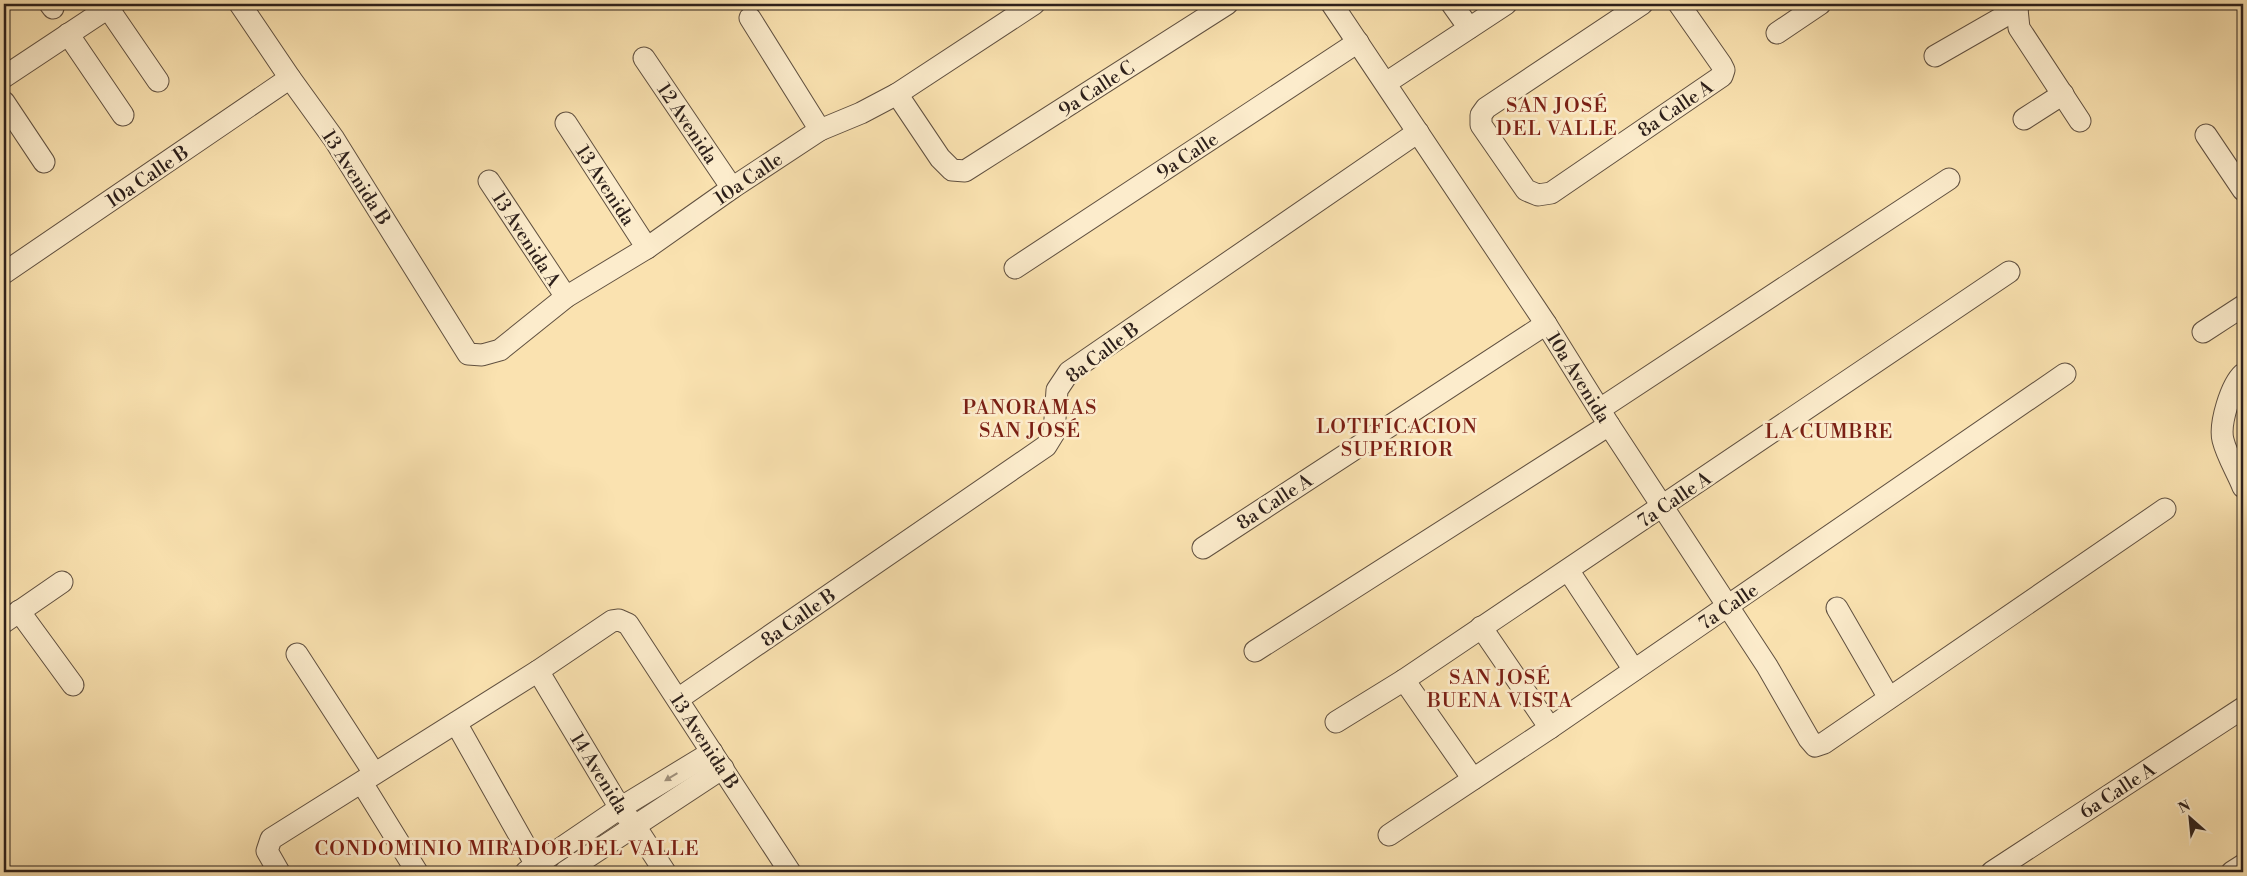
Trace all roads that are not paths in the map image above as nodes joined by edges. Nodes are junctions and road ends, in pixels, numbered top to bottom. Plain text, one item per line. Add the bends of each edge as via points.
1 (240, 4) edge
2 (1034, 4) edge
3 (1227, 4) edge
4 (1332, 4) edge
5 (1452, 4) edge
6 (1506, 4) edge
7 (1642, 4) edge
8 (1679, 4) edge
9 (1820, 4) edge
10 (111, 6) edge
11 (2018, 6) edge
12 (750, 18) dead end
13 (1469, 28) junction
14 (1777, 33) dead end
15 (68, 34) junction
16 (1358, 42) junction
17 (1935, 56) dead end
18 (644, 58) dead end
19 (4, 77) edge
20 (290, 78) junction
21 (158, 81) dead end
22 (1386, 82) junction
23 (897, 94) junction
24 (2063, 94) junction
25 (4, 102) edge
26 (123, 115) dead end
27 (2024, 119) dead end
28 (2080, 121) dead end
29 (566, 123) dead end
30 (820, 130) junction
31 (1418, 132) junction
32 (2206, 135) dead end
33 (44, 162) dead end
34 (1949, 179) dead end
35 (489, 181) dead end
36 (732, 188) junction
37 (2243, 190) edge
38 (647, 248) junction
39 (1015, 268) dead end
40 (2010, 272) dead end
41 (4, 273) edge
42 (566, 297) junction
43 (2243, 306) edge
44 (1546, 324) junction
45 (2203, 332) dead end
46 (468, 354) joint
47 (2065, 374) dead end
48 (2243, 374) edge
49 (1604, 417) junction
50 (2243, 487) edge
51 (1662, 507) junction
52 (2165, 510) dead end
53 (1203, 548) dead end
54 (1568, 570) junction
55 (62, 582) dead end
56 (1726, 606) junction
57 (1837, 608) dead end
58 (11, 616) edge
59 (1480, 626) junction
60 (1255, 651) dead end
61 (297, 654) dead end
62 (1634, 670) junction
63 (538, 671) junction
64 (1404, 680) junction
65 (72, 685) dead end
66 (1889, 698) junction
67 (678, 699) junction
68 (2243, 708) edge
69 (1336, 722) dead end
70 (456, 723) junction
71 (1550, 728) junction
72 (718, 760) junction
73 (368, 778) junction
74 (1473, 779) junction
75 (620, 808) junction
76 (635, 826) junction
77 (1389, 835) dead end
78 (2243, 865) edge
79 (534, 870) edge
80 (279, 872) edge
81 (417, 872) edge
82 (565, 872) edge
83 (665, 872) edge
84 (790, 872) edge
85 (1992, 872) edge
86 (2232, 872) edge

1 - 20 street, 13 Avenida B
2 - 23 street, 10a Calle
3 - 23 street, 9a Calle C via 965,171 952,170 940,158
4 - 16 street, 10a Avenida
5 - 13 street
6 - 13 street
7 - 8 street, 8a Calle A via 1486,108 1481,115 1481,125 1526,190 1538,195 1550,193 1722,76 1721,64
9 - 14 street
10 - 15 street
10 - 21 street
11 - 17 street
11 - 24 street via 2019,28
12 - 30 street
13 - 22 street
15 - 19 street
15 - 26 street
16 - 22 street, 10a Avenida
16 - 39 street, 9a Calle
18 - 36 street, 12 Avenida
20 - 41 street, 10a Calle B
20 - 46 street, 13 Avenida B via 334,139
22 - 31 street, 10a Avenida
23 - 30 street, 10a Calle
24 - 27 street
24 - 28 street
25 - 33 street
29 - 38 street, 13 Avenida
30 - 36 street, 10a Calle
31 - 44 street, 10a Avenida
31 - 67 street, 8a Calle B via 1068,372 1057,390 1054,433 1046,446
32 - 37 street
34 - 49 street
35 - 42 street, 13 Avenida A
36 - 38 street, 10a Calle
38 - 42 street, 10a Calle
40 - 51 street, 7a Calle A
42 - 46 street, 10a Calle via 500,350 482,355
43 - 45 street
44 - 49 street, 10a Avenida
44 - 53 street, 8a Calle A
47 - 56 street, 7a Calle
48 - 50 street via 2226,406 2222,439
49 - 51 street, 10a Avenida
49 - 60 street
51 - 54 street, 7a Calle A
51 - 56 street, 10a Avenida
52 - 66 street
54 - 59 street, 7a Calle A
54 - 62 street
55 - 58 street
56 - 62 street, 7a Calle
56 - 66 street, 10a Avenida via 1815,746 1824,744
57 - 66 street
58 - 65 street
59 - 64 street, 7a Calle A
59 - 71 street
61 - 73 street
62 - 71 street, 7a Calle
63 - 67 street, 13 Avenida B via 612,621 619,620 628,624
63 - 70 street
63 - 75 street, 14 Avenida
64 - 69 street, 7a Calle A
64 - 74 street
67 - 72 street, 13 Avenida B
68 - 85 street, 6a Calle A
70 - 73 street
70 - 79 street
71 - 74 street, 7a Calle
72 -> 75 street
72 - 76 street
72 - 84 street, 13 Avenida B
73 - 80 street via 271,839 267,851
73 - 81 street
74 - 77 street, 7a Calle
75 - 76 street, 14 Avenida
75 - 79 street
76 - 82 street
76 - 83 street, 14 Avenida
78 - 86 street

